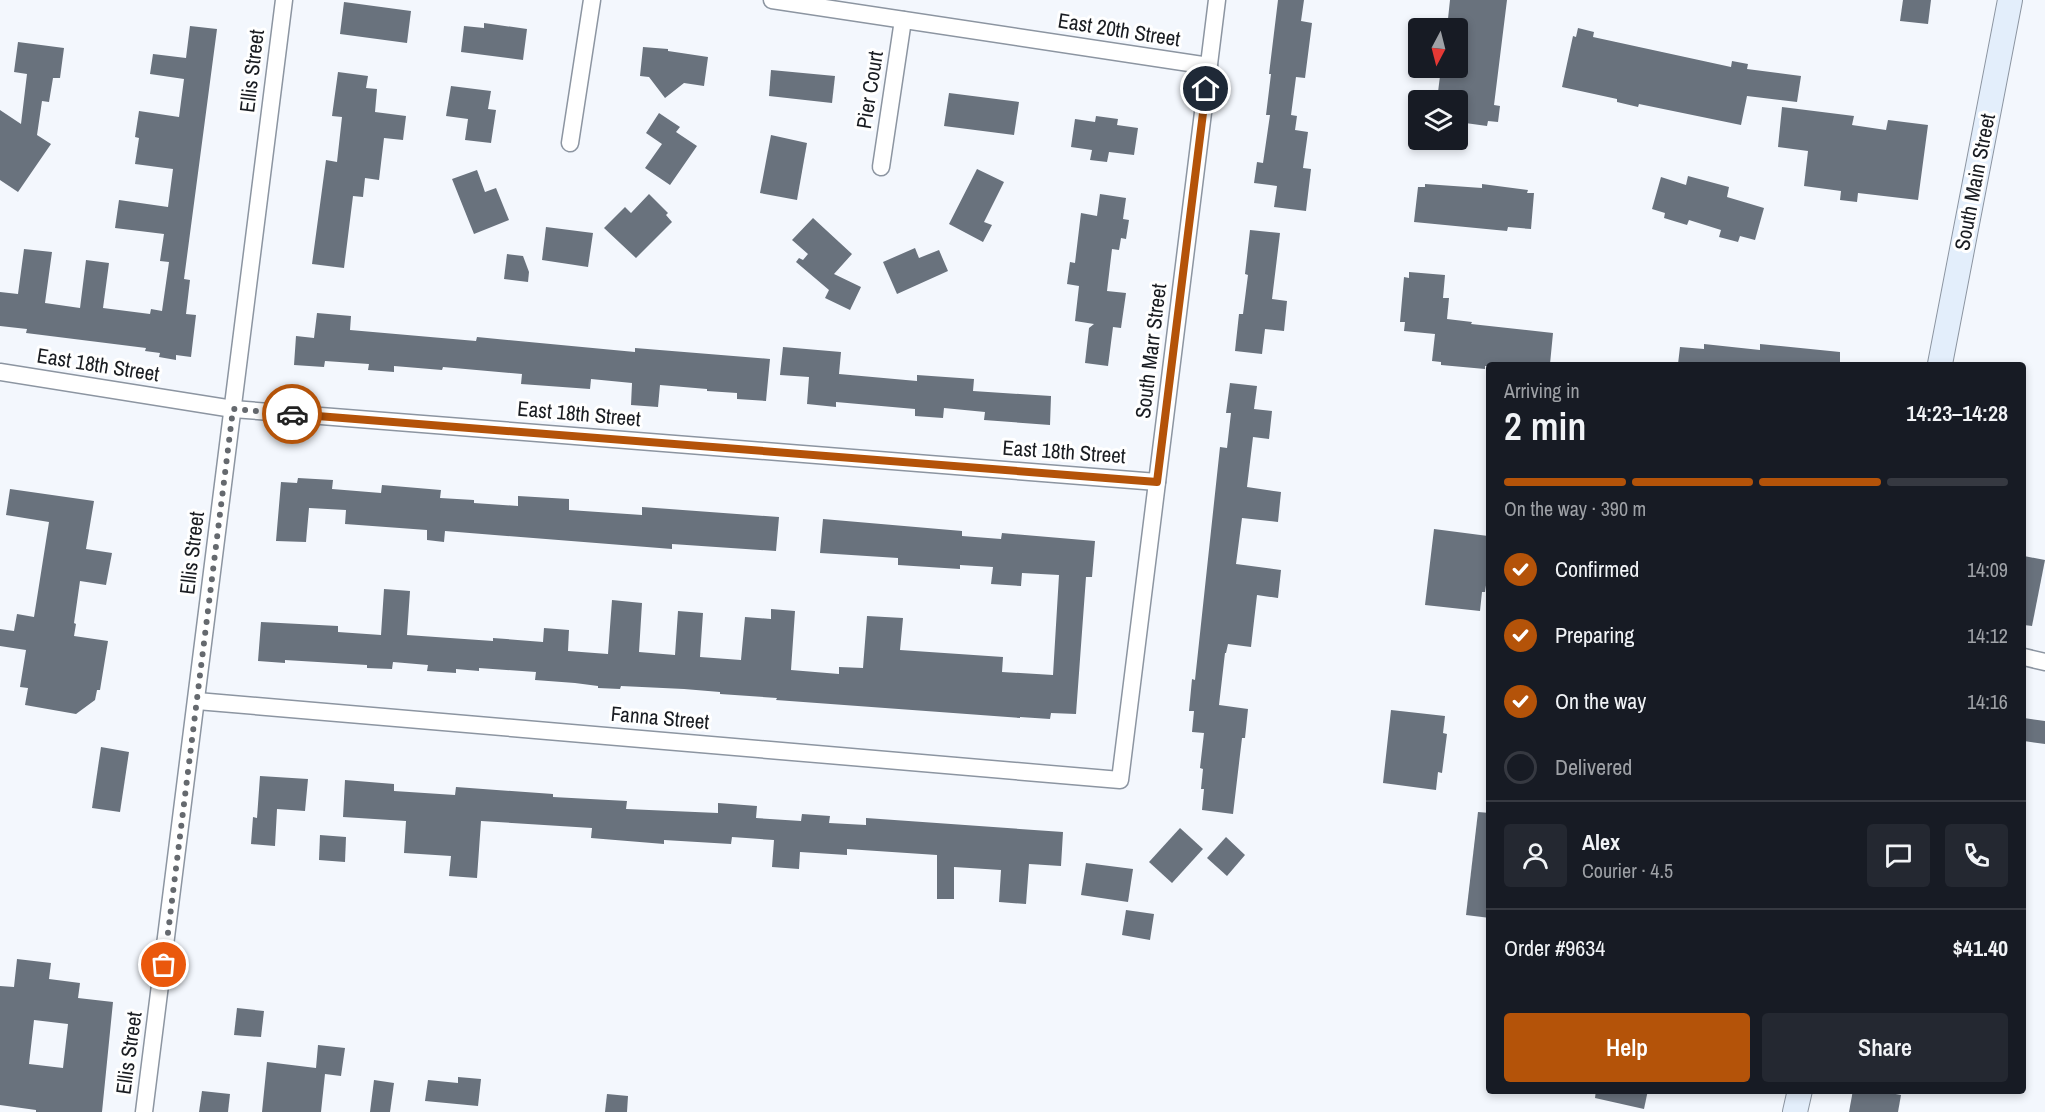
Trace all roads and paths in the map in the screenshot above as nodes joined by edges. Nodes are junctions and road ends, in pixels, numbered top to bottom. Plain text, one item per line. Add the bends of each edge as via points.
1 (284, 0) edge
2 (592, 0) edge
3 (772, 0) edge
4 (1217, 0) edge
5 (2010, 0) edge
6 (903, 20) junction
7 (1209, 66) junction
8 (570, 143) dead end
9 (881, 167) dead end
10 (1940, 362) edge
11 (0, 372) edge
12 (233, 409) junction
13 (1157, 482) junction
14 (2026, 657) edge
15 (2045, 662) edge
16 (197, 701) junction
17 (1120, 780) joint
18 (1799, 1094) edge
19 (144, 1112) edge
20 (1795, 1112) edge

1 - 12 street, Ellis Street
2 - 8 street
3 - 6 street, East 20th Street
4 - 7 street, South Marr Street
5 - 10 main road, South Main Street
6 - 7 street, East 20th Street
6 - 9 street, Pier Court
7 - 13 street, South Marr Street
11 - 12 street, East 18th Street
12 - 13 street, East 18th Street
12 - 16 street, Ellis Street
13 - 17 street, South Marr Street
14 - 15 street
16 - 17 street, Fanna Street
16 - 19 street, Ellis Street
18 - 20 main road

